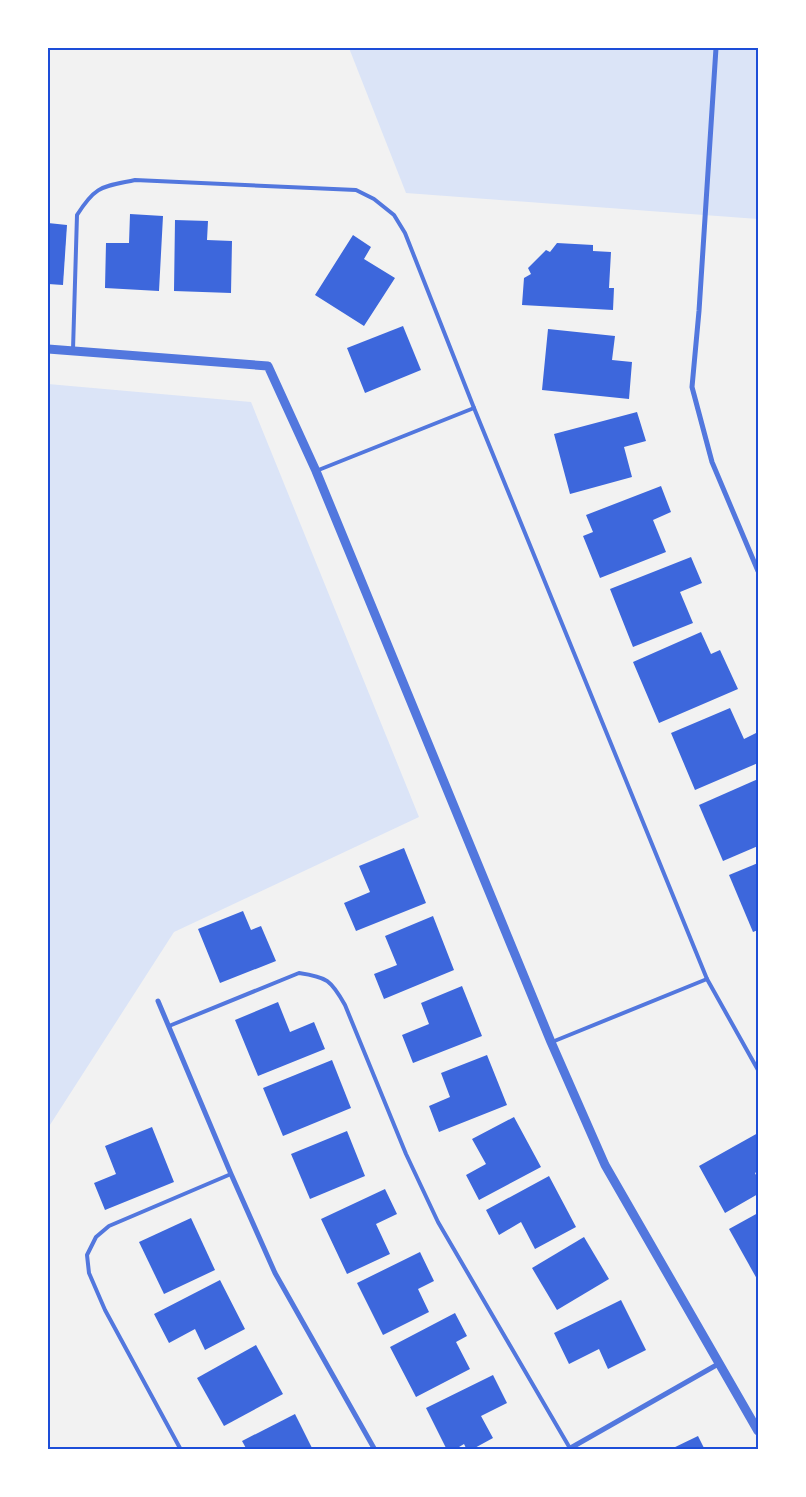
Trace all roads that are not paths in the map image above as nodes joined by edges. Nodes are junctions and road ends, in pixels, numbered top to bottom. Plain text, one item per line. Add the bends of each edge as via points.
1 (716, 48) edge
2 (48, 349) edge
3 (73, 350) junction
4 (474, 408) junction
5 (316, 471) junction
6 (758, 571) edge
7 (707, 979) junction
8 (158, 1001) dead end
9 (169, 1026) junction
10 (551, 1042) junction
11 (758, 1070) edge
12 (231, 1174) junction
13 (720, 1364) junction
14 (758, 1431) edge
15 (569, 1449) edge
16 (181, 1450) edge
17 (375, 1450) edge

1 - 6 street via 692,387 712,462
2 - 3 street
3 - 4 lane via 77,215 87,199 101,187 134,180 356,190 394,214 405,233
3 - 5 street via 268,366
4 - 5 lane
4 - 7 lane
5 - 10 street
7 - 10 lane
7 - 11 lane
8 - 9 street
9 - 12 street
9 - 15 lane via 299,973 320,976 334,986 438,1222
10 - 13 street via 605,1165
12 - 16 lane via 109,1226 96,1237 87,1255 89,1273 105,1310
12 - 17 street via 275,1274
13 - 14 street
13 - 15 street

